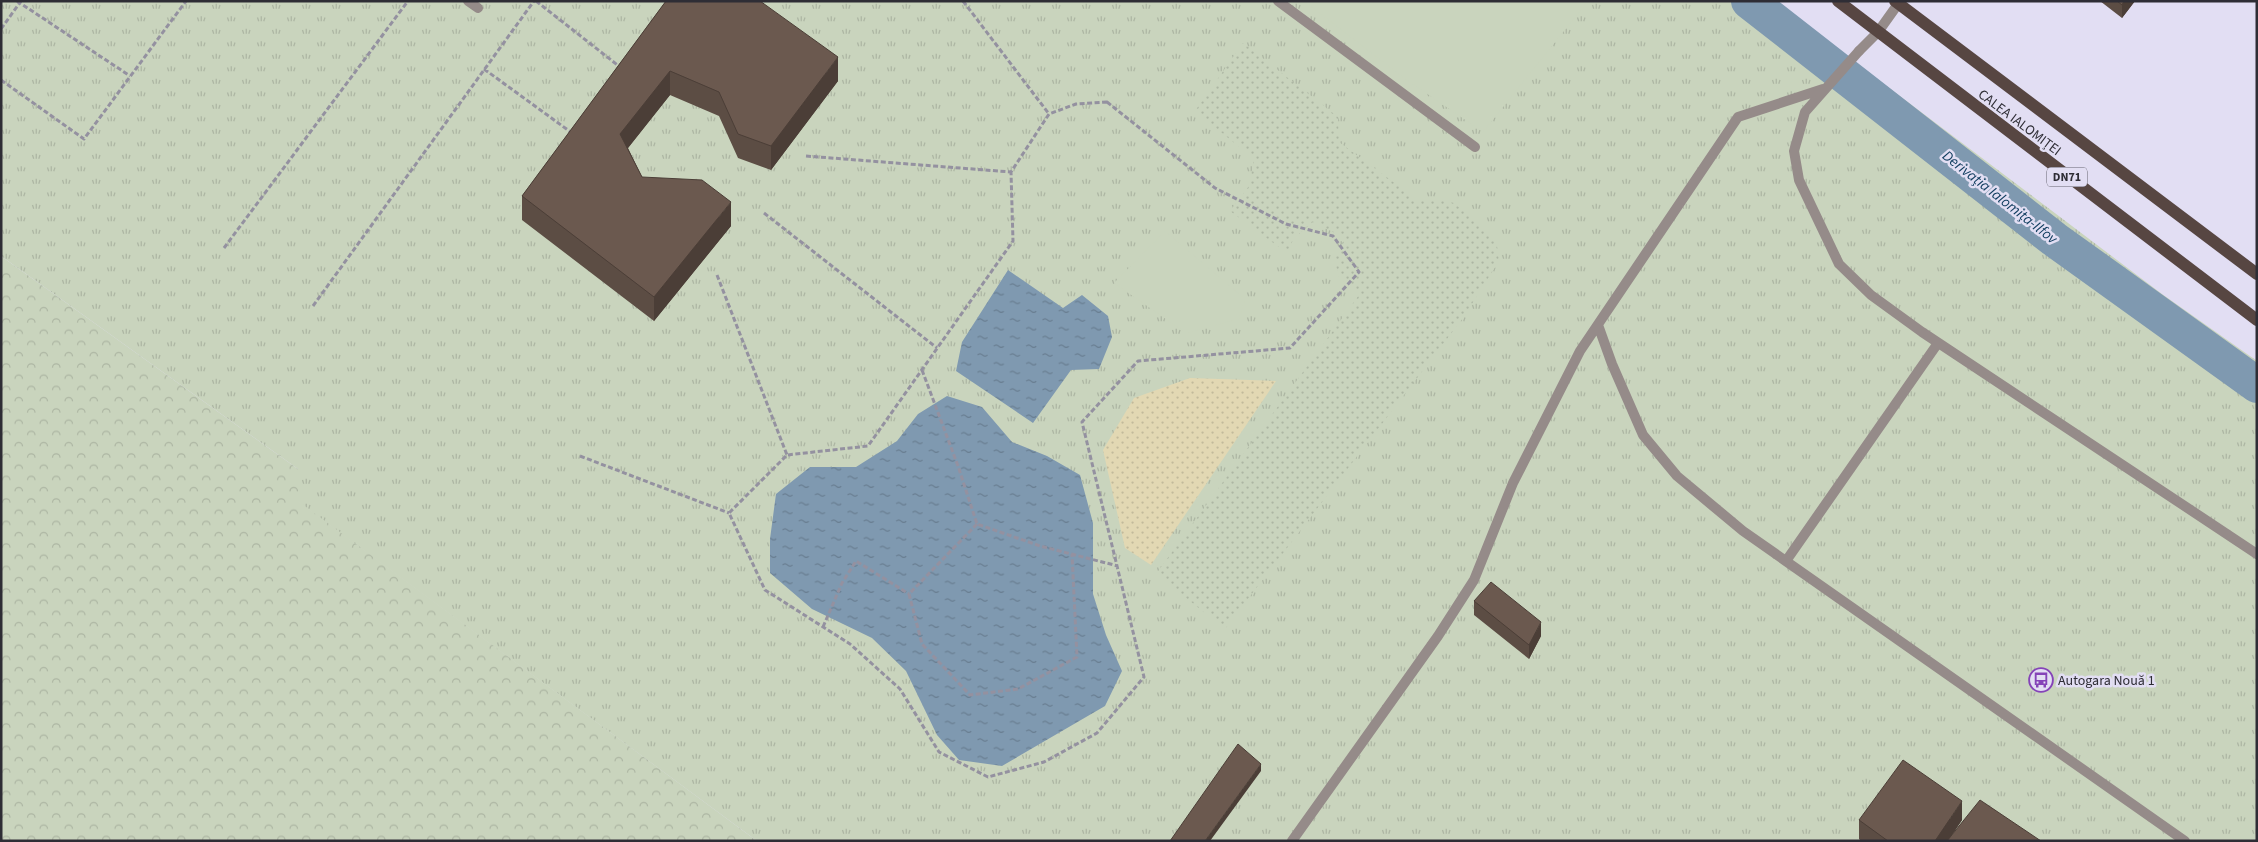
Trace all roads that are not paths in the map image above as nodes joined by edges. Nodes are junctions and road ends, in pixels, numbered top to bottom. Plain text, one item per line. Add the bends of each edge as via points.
1 (468, 1) edge
2 (1278, 1) edge
3 (1838, 1) edge
4 (1897, 2) edge
5 (478, 8) dead end
6 (1878, 32) junction
7 (1824, 89) junction
8 (1475, 147) dead end
9 (2257, 274) edge
10 (2257, 320) edge
11 (1598, 325) junction
12 (1938, 342) junction
13 (2257, 554) edge
14 (1786, 561) junction
15 (1292, 841) edge
16 (2185, 841) edge

1 - 5 street
2 - 8 street
3 - 6 main road, CALEA IALOMIȚEI / DN71
4 - 6 street
4 - 9 main road, CALEA IALOMIȚEI / DN71
6 - 7 street
6 - 10 main road, CALEA IALOMIȚEI / DN71
7 - 11 street via 1738,117
7 - 12 street via 1805,112 1794,151 1799,180 1839,264 1871,295
11 - 14 street via 1642,435 1677,476 1743,531
11 - 15 street via 1580,351 1513,483 1474,580 1438,636
12 - 13 street
12 - 14 street
14 - 16 street

